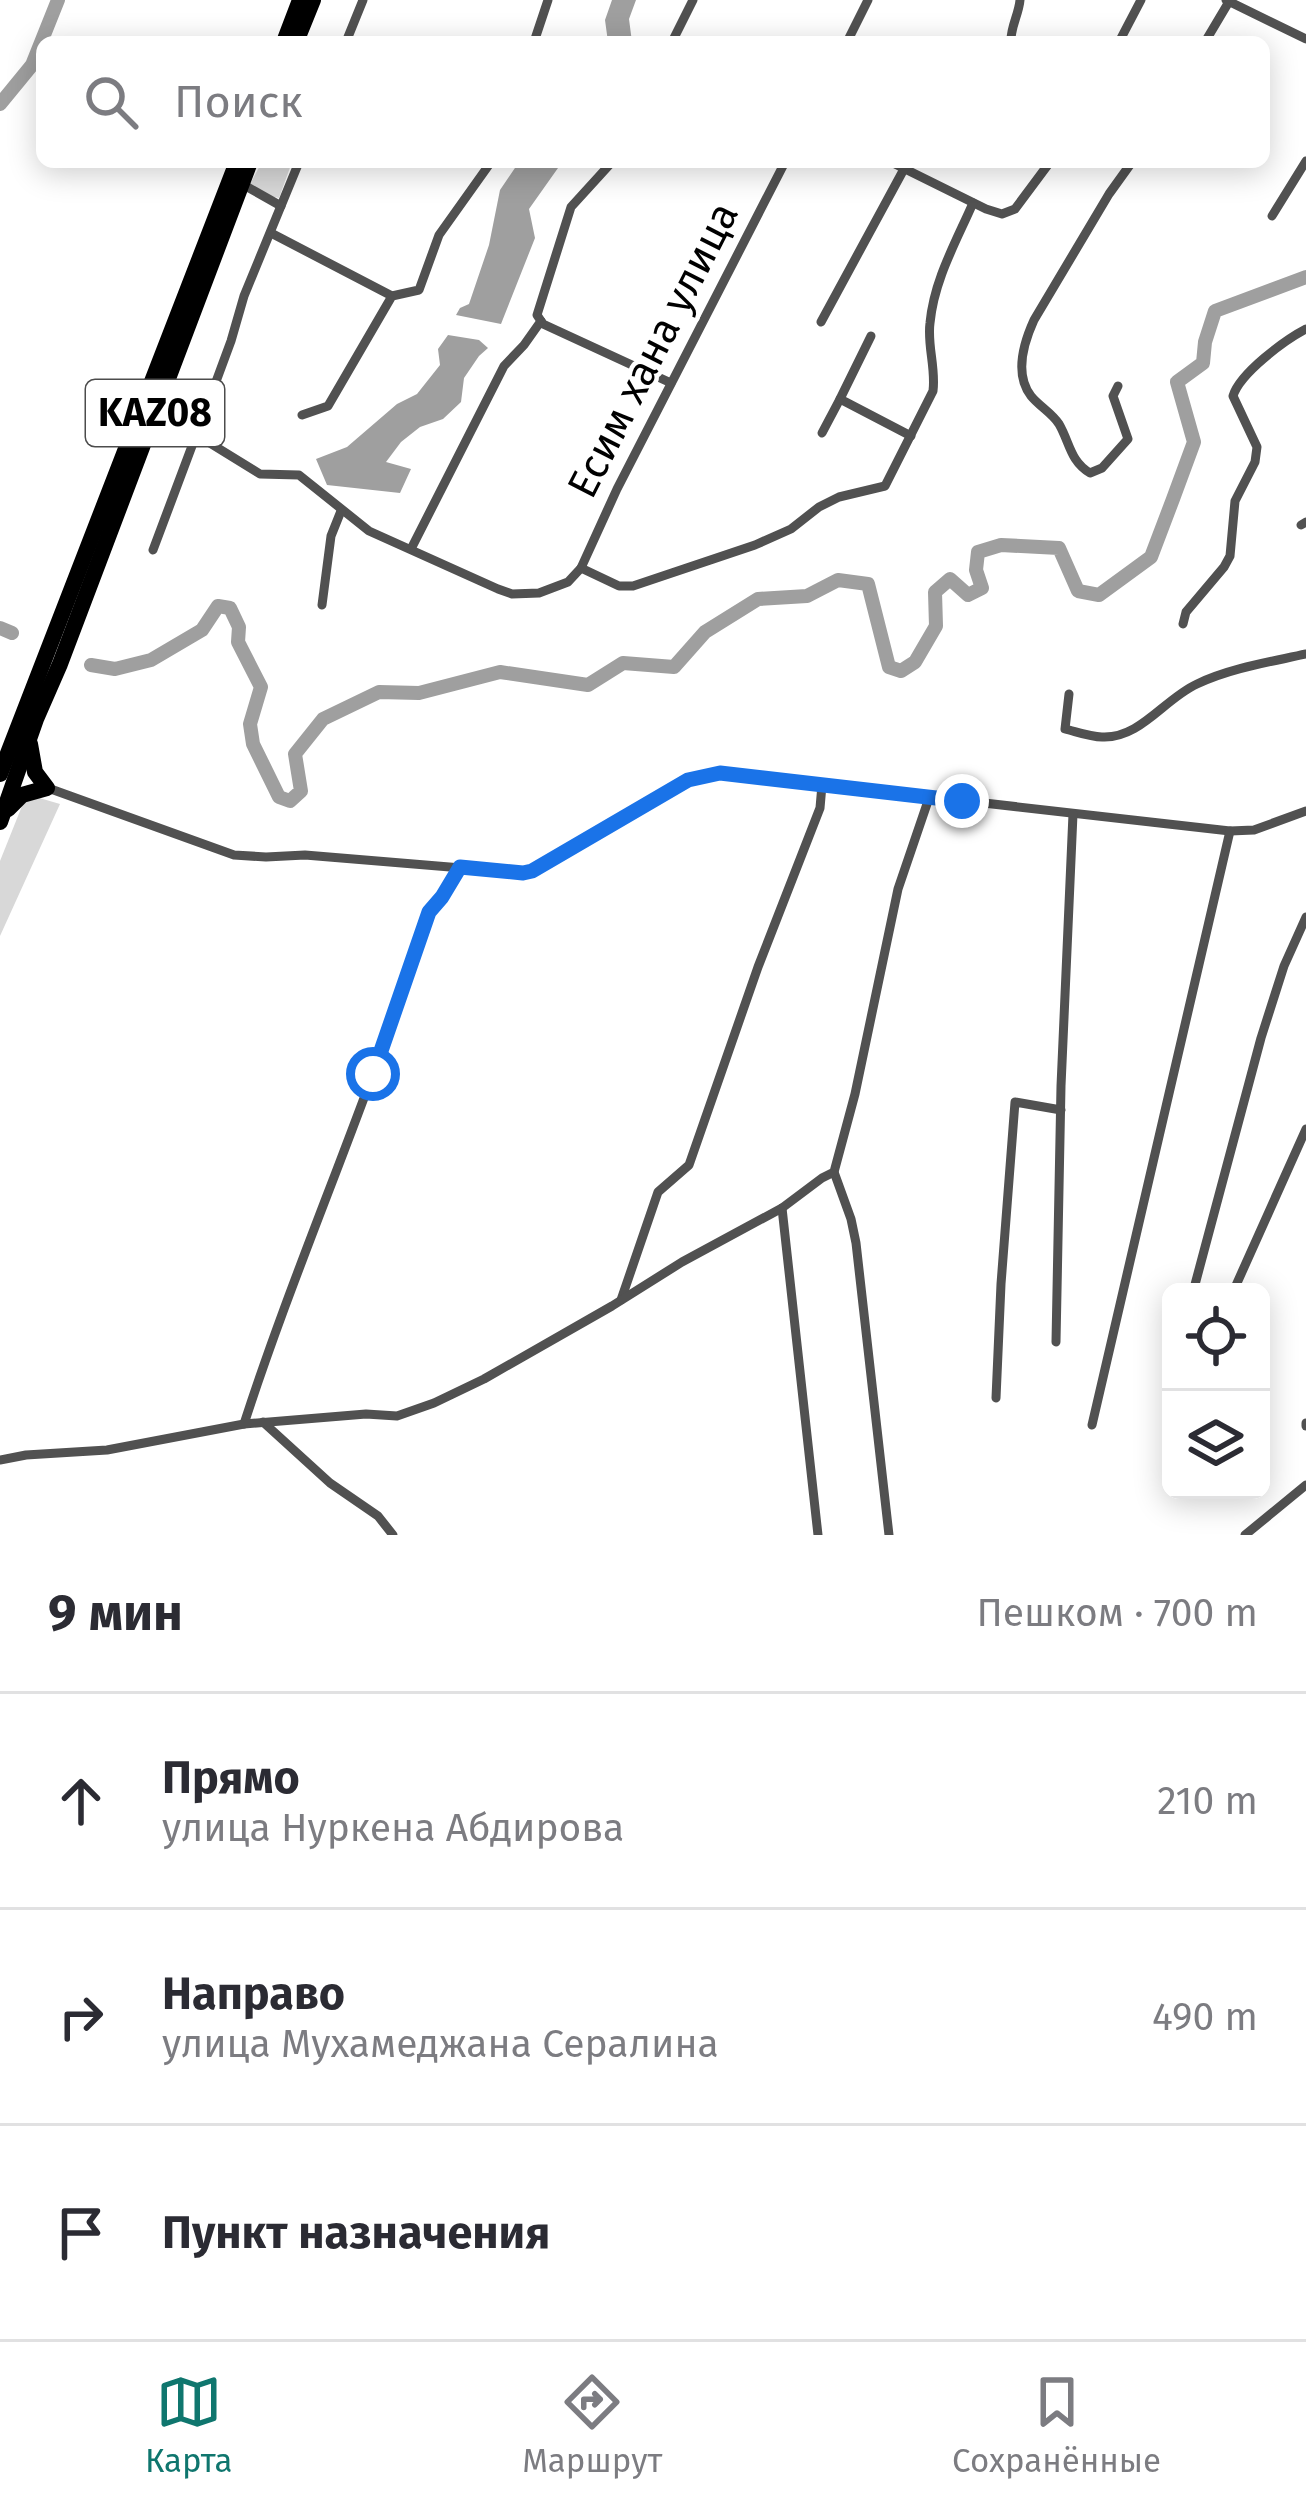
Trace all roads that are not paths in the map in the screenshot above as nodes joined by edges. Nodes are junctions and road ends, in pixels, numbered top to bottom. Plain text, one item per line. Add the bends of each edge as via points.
1 (300, 0) edge
2 (313, 0) edge
3 (363, 0) edge
4 (548, 0) edge
5 (693, 0) edge
6 (868, 0) edge
7 (1020, 0) edge
8 (1141, 0) edge
9 (1229, 1) edge
10 (286, 36) edge
11 (298, 36) edge
12 (348, 36) edge
13 (537, 36) edge
14 (675, 36) edge
15 (850, 36) edge
16 (1011, 36) edge
17 (1122, 36) edge
18 (1208, 36) edge
19 (1306, 39) edge
20 (1306, 161) edge
21 (235, 168) edge
22 (248, 168) edge
23 (296, 168) edge
24 (487, 168) edge
25 (607, 168) edge
26 (782, 168) edge
27 (1046, 168) edge
28 (1128, 168) edge
29 (904, 169) joint
30 (242, 184) junction
31 (973, 203) junction
32 (281, 206) junction
33 (1273, 216) dead end
34 (271, 233) junction
35 (392, 296) junction
36 (541, 321) junction
37 (821, 322) dead end
38 (1306, 329) edge
39 (871, 336) dead end
40 (671, 383) junction
41 (1118, 386) dead end
42 (840, 399) junction
43 (302, 415) dead end
44 (200, 431) junction
45 (822, 433) dead end
46 (910, 436) junction
47 (341, 511) junction
48 (411, 549) junction
49 (153, 550) dead end
50 (581, 568) junction
51 (322, 605) dead end
52 (1183, 624) dead end
53 (1306, 654) edge
54 (53, 660) junction
55 (1069, 694) dead end
56 (30, 737) junction
57 (0, 774) edge
58 (822, 785) junction
59 (47, 788) junction
60 (929, 798) junction
61 (1306, 811) edge
62 (1073, 814) junction
63 (1, 820) edge
64 (1230, 831) junction
65 (460, 867) junction
66 (1306, 916) edge
67 (1061, 1110) junction
68 (1306, 1130) edge
69 (834, 1172) junction
70 (782, 1208) junction
71 (1194, 1283) edge
72 (1237, 1283) edge
73 (621, 1300) junction
74 (1056, 1342) dead end
75 (996, 1398) dead end
76 (263, 1422) junction
77 (244, 1424) junction
78 (1092, 1425) dead end
79 (0, 1460) edge
80 (1306, 1485) edge
81 (393, 1535) edge
82 (818, 1535) edge
83 (889, 1535) edge
84 (1245, 1535) edge

1 - 10 highway
2 - 11 highway
3 - 12 street
4 - 13 street
5 - 14 street
6 - 15 street
7 - 16 street
8 - 17 street
9 - 18 street
9 - 19 street
20 - 33 street
21 - 54 highway, KAZ08
22 - 30 highway, KAZ08
23 - 32 street
24 - 35 street via 439,235 418,290
25 - 36 street via 571,207
26 - 40 street, Есим хана улица
27 - 31 street via 1007,213
28 - 41 street via 1034,320 1022,362 1025,385 1090,473 1128,439 1113,396
29 - 31 street
29 - 37 street
30 - 32 street
30 - 54 highway, KAZ08
31 - 46 street via 937,286 928,327 933,391
32 - 34 street
34 - 35 street
34 - 44 street
35 - 43 street via 328,406
36 - 40 street
36 - 48 street via 504,366
38 - 52 street via 1237,386 1256,462 1235,501 1230,556
39 - 42 street
40 - 50 street, Есим хана улица
42 - 45 street
42 - 46 street
44 - 47 street via 260,474 299,475
44 - 49 street
46 - 50 street via 885,486 839,496 755,545 633,586
47 - 48 street
47 - 51 street
48 - 50 street via 512,594 555,588
53 - 55 street via 1197,684 1127,735 1065,729
54 - 56 highway, KAZ08
54 - 57 highway, KAZ08
56 - 59 highway via 35,772
56 - 63 highway, KAZ08
58 - 60 street
58 - 65 street via 700,776 532,871
58 - 73 street via 689,1166 658,1192
59 - 63 highway via 22,795
59 - 65 street via 234,855
60 - 62 street
60 - 69 street via 898,889
61 - 64 street
62 - 64 street
62 - 67 street
64 - 78 street
65 - 77 street via 422,928
66 - 71 street via 1261,1038
67 - 74 street
67 - 75 street via 1015,1102
68 - 72 street
69 - 70 street
69 - 83 street via 856,1243
70 - 73 street
70 - 82 street
73 - 76 street via 484,1379 397,1416
76 - 77 street
76 - 81 street
77 - 79 street
80 - 84 street

